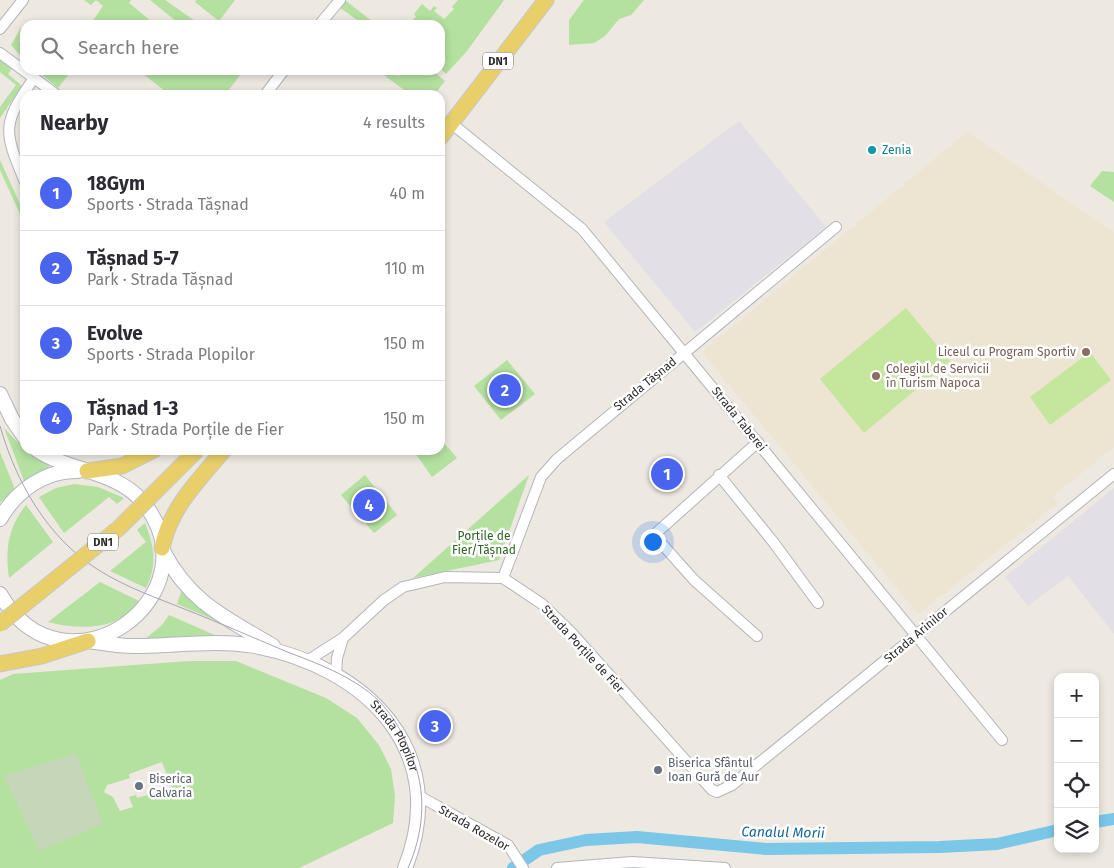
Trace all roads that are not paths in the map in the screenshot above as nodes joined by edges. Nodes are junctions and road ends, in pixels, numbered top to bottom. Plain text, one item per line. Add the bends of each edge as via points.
1 (24, 0) edge
2 (340, 0) edge
3 (546, 0) edge
4 (323, 20) edge
5 (0, 29) edge
6 (0, 53) edge
7 (20, 68) edge
8 (30, 75) edge
9 (280, 75) edge
10 (34, 78) junction
11 (26, 90) edge
12 (50, 90) edge
13 (269, 90) edge
14 (20, 98) edge
15 (451, 122) junction
16 (445, 131) edge
17 (20, 170) edge
18 (836, 227) dead end
19 (684, 352) junction
20 (0, 394) edge
21 (20, 431) edge
22 (758, 442) junction
23 (46, 455) edge
24 (144, 455) edge
25 (193, 455) edge
26 (220, 455) edge
27 (87, 472) junction
28 (1114, 474) edge
29 (719, 476) junction
30 (0, 519) edge
31 (162, 548) junction
32 (503, 578) junction
33 (0, 594) edge
34 (818, 603) dead end
35 (0, 624) edge
36 (916, 634) junction
37 (757, 636) dead end
38 (344, 638) junction
39 (88, 641) junction
40 (287, 654) junction
41 (307, 662) junction
42 (0, 664) edge
43 (336, 677) junction
44 (1002, 740) dead end
45 (717, 792) joint
46 (419, 796) junction
47 (523, 867) edge
48 (405, 868) edge
49 (557, 868) edge
50 (725, 868) edge

1 - 5 street
2 - 4 street
3 - 15 main road, DN1
6 - 7 street
8 - 10 street
9 - 13 street
10 - 11 street
10 - 12 street
14 - 17 street via 13,108 8,127 10,146
15 - 16 main road, DN1
15 - 19 street, Strada Taberei via 582,229
18 - 19 street, Strada Tășnad
19 - 22 street, Strada Taberei
19 - 32 street, Strada Tășnad via 574,443 541,477
20 - 21 main road
22 - 29 street
22 - 36 street, Strada Taberei
23 - 27 main road
24 - 27 main road via 122,466
25 - 35 main road, DN1, bridge via 119,528
26 - 31 main road via 177,509 165,532
27 - 30 main road via 48,476 20,492
27 - 31 main road via 120,483 142,501 157,527
28 - 36 street, Strada Arinilor
29 - 34 street
29 - 37 street via 654,534 694,580
31 - 39 main road via 159,578 152,597 142,610 122,628
31 - 40 main road, Strada Plopilor via 172,568 204,604
32 - 38 street via 444,577 403,587 384,600
32 - 45 street, Strada Porțile de Fier via 542,604 571,632
33 - 39 main road, Strada Plopilor via 15,616 36,632 62,640
36 - 44 street, Strada Taberei
36 - 45 street, Strada Arinilor via 732,785
38 - 41 street
38 - 43 street via 337,658
39 - 40 main road, Strada Plopilor via 133,646 237,645
39 - 42 main road via 57,652
40 - 41 main road, Strada Plopilor
41 - 43 main road, Strada Plopilor
43 - 46 main road, Strada Plopilor via 373,701 390,720 411,761
46 - 47 street, Strada Rozelor via 508,845
46 - 48 main road, Strada Plopilor via 416,834
49 - 50 street via 632,862

